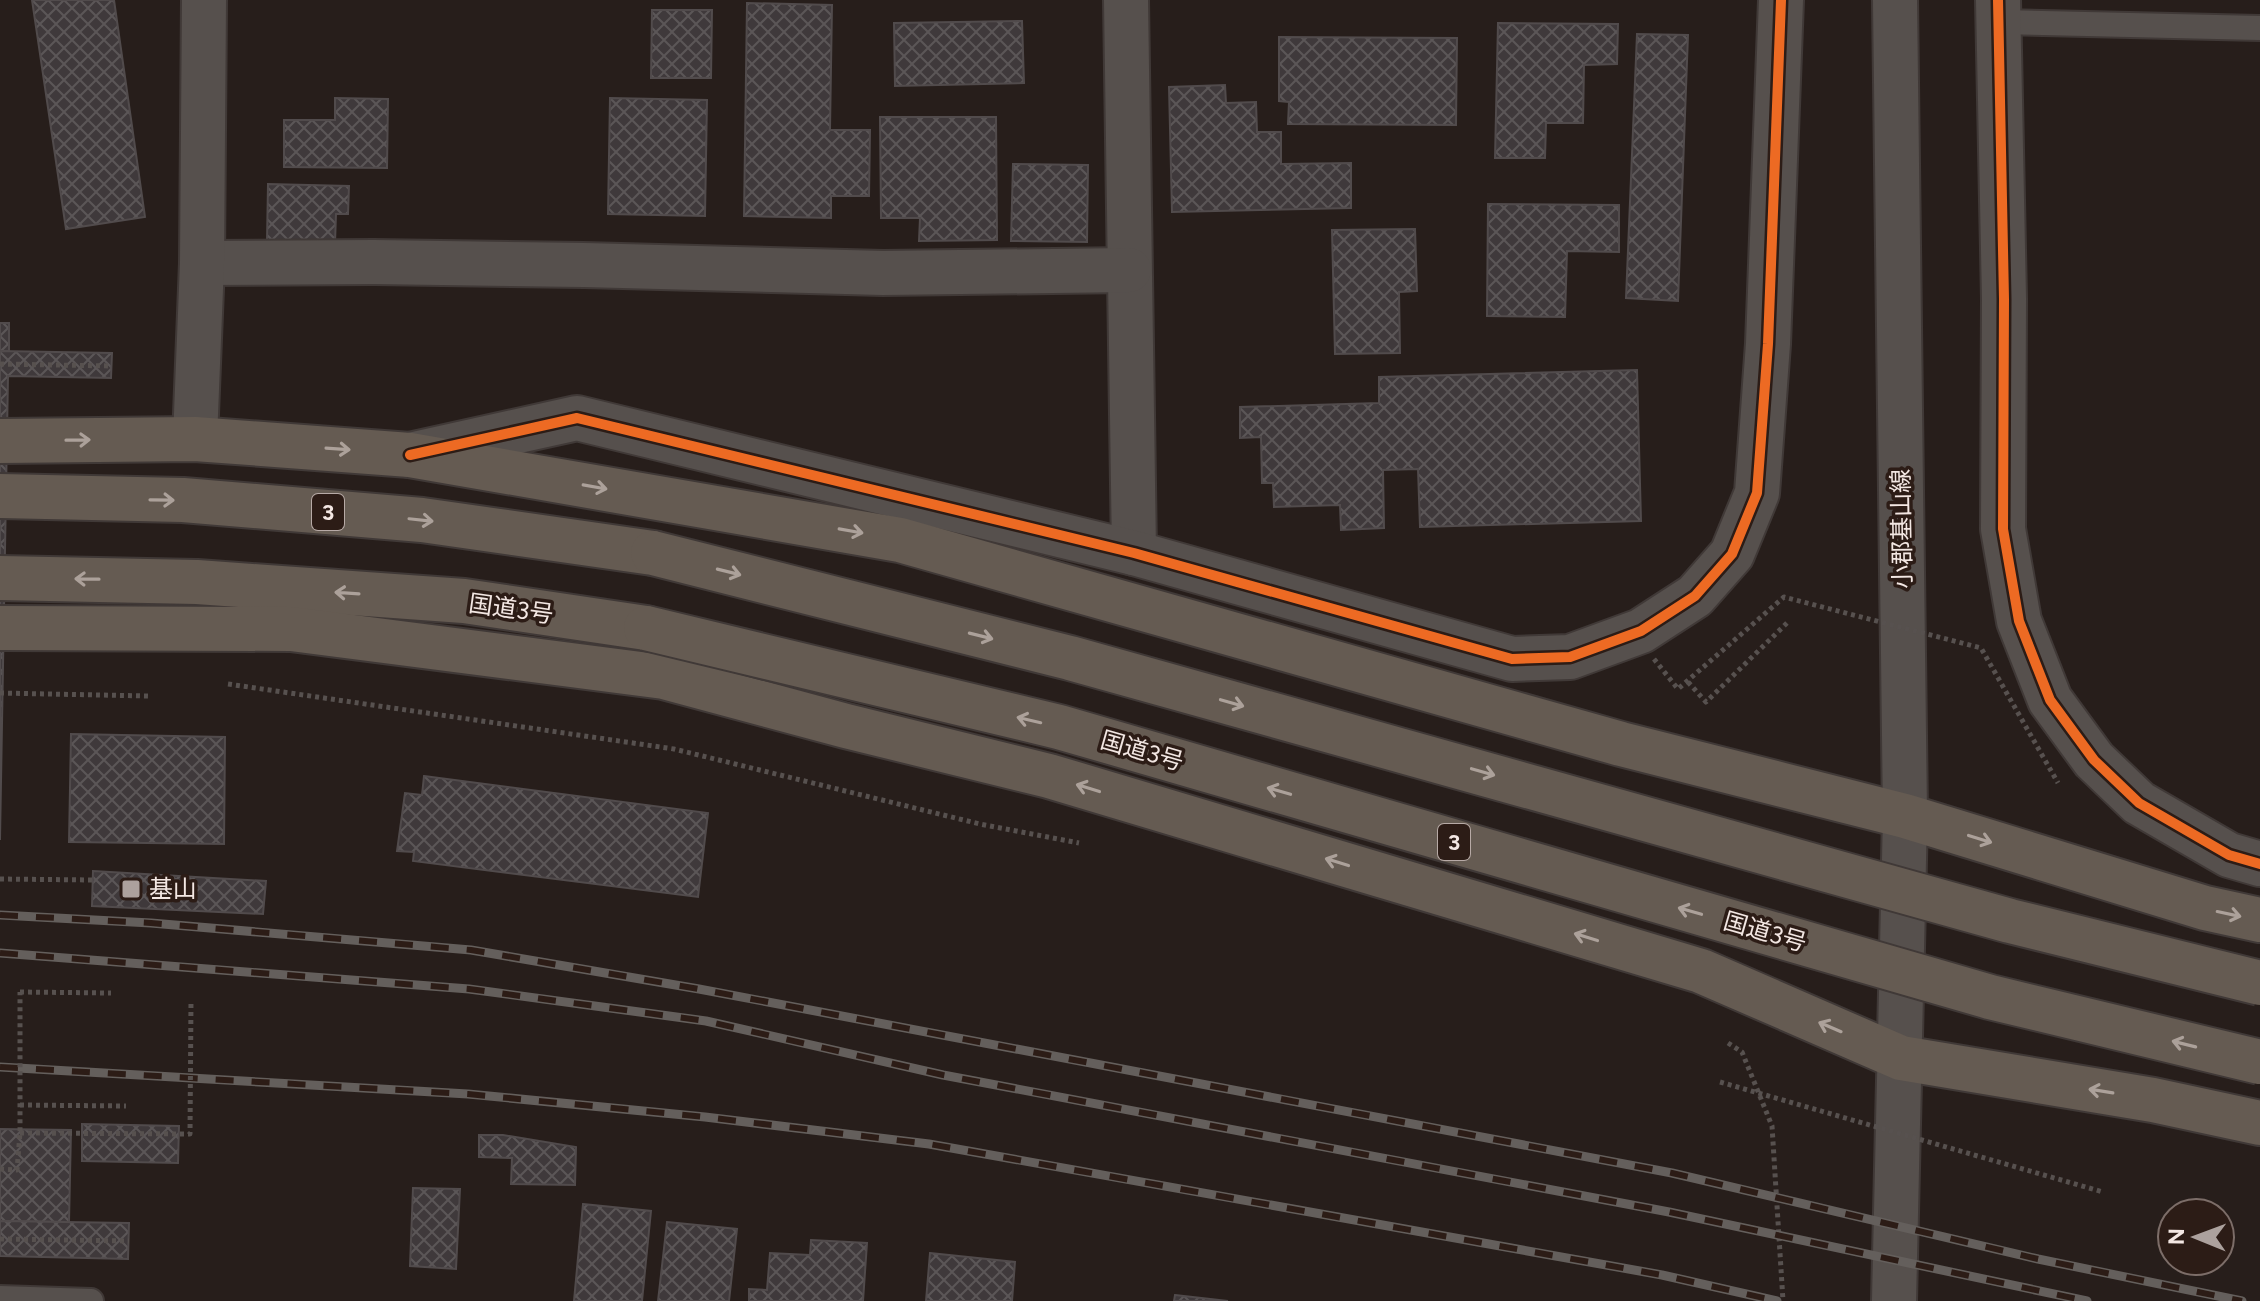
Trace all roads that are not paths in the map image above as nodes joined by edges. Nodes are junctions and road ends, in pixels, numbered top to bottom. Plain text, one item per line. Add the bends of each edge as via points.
1 (204, 0) edge
2 (1126, 0) edge
3 (1781, 0) edge
4 (1895, 0) edge
5 (1999, 11) edge
6 (2260, 28) edge
7 (202, 263) junction
8 (1129, 270) junction
9 (195, 439) junction
10 (0, 441) edge
11 (410, 455) junction
12 (0, 496) edge
13 (1134, 553) junction
14 (0, 578) edge
15 (0, 628) edge
16 (1905, 816) junction
17 (2260, 864) edge
18 (2260, 920) edge
19 (2260, 983) edge
20 (1901, 1058) junction
21 (2260, 1062) edge
22 (2260, 1123) edge
23 (0, 1298) edge
24 (91, 1301) edge
25 (1894, 1301) edge

1 - 7 street
2 - 8 street
3 - 13 street via 1757,493 1732,554 1695,596 1641,631 1570,657 1512,659
4 - 16 street, 小郡基山線
5 - 6 lane
5 - 17 street via 2003,529 2019,621 2050,700 2094,760 2139,803 2229,855
7 - 8 street via 883,273
7 - 9 street
8 - 13 street
10 -> 9 highway
9 -> 11 highway
11 - 13 street via 577,418
11 -> 16 highway via 900,540 1621,744
12 -> 19 highway, 3, bridge via 183,500 422,520 653,553 1070,658 2010,921
21 -> 14 highway, 国道3号 / 3, bridge via 1990,997 1059,727 646,628 464,601 197,582
20 -> 15 highway via 1701,971 1049,776 664,677 291,629
16 -> 18 highway
16 - 20 street, 小郡基山線
22 -> 20 highway
20 - 25 street, 小郡基山線
23 - 24 lane

